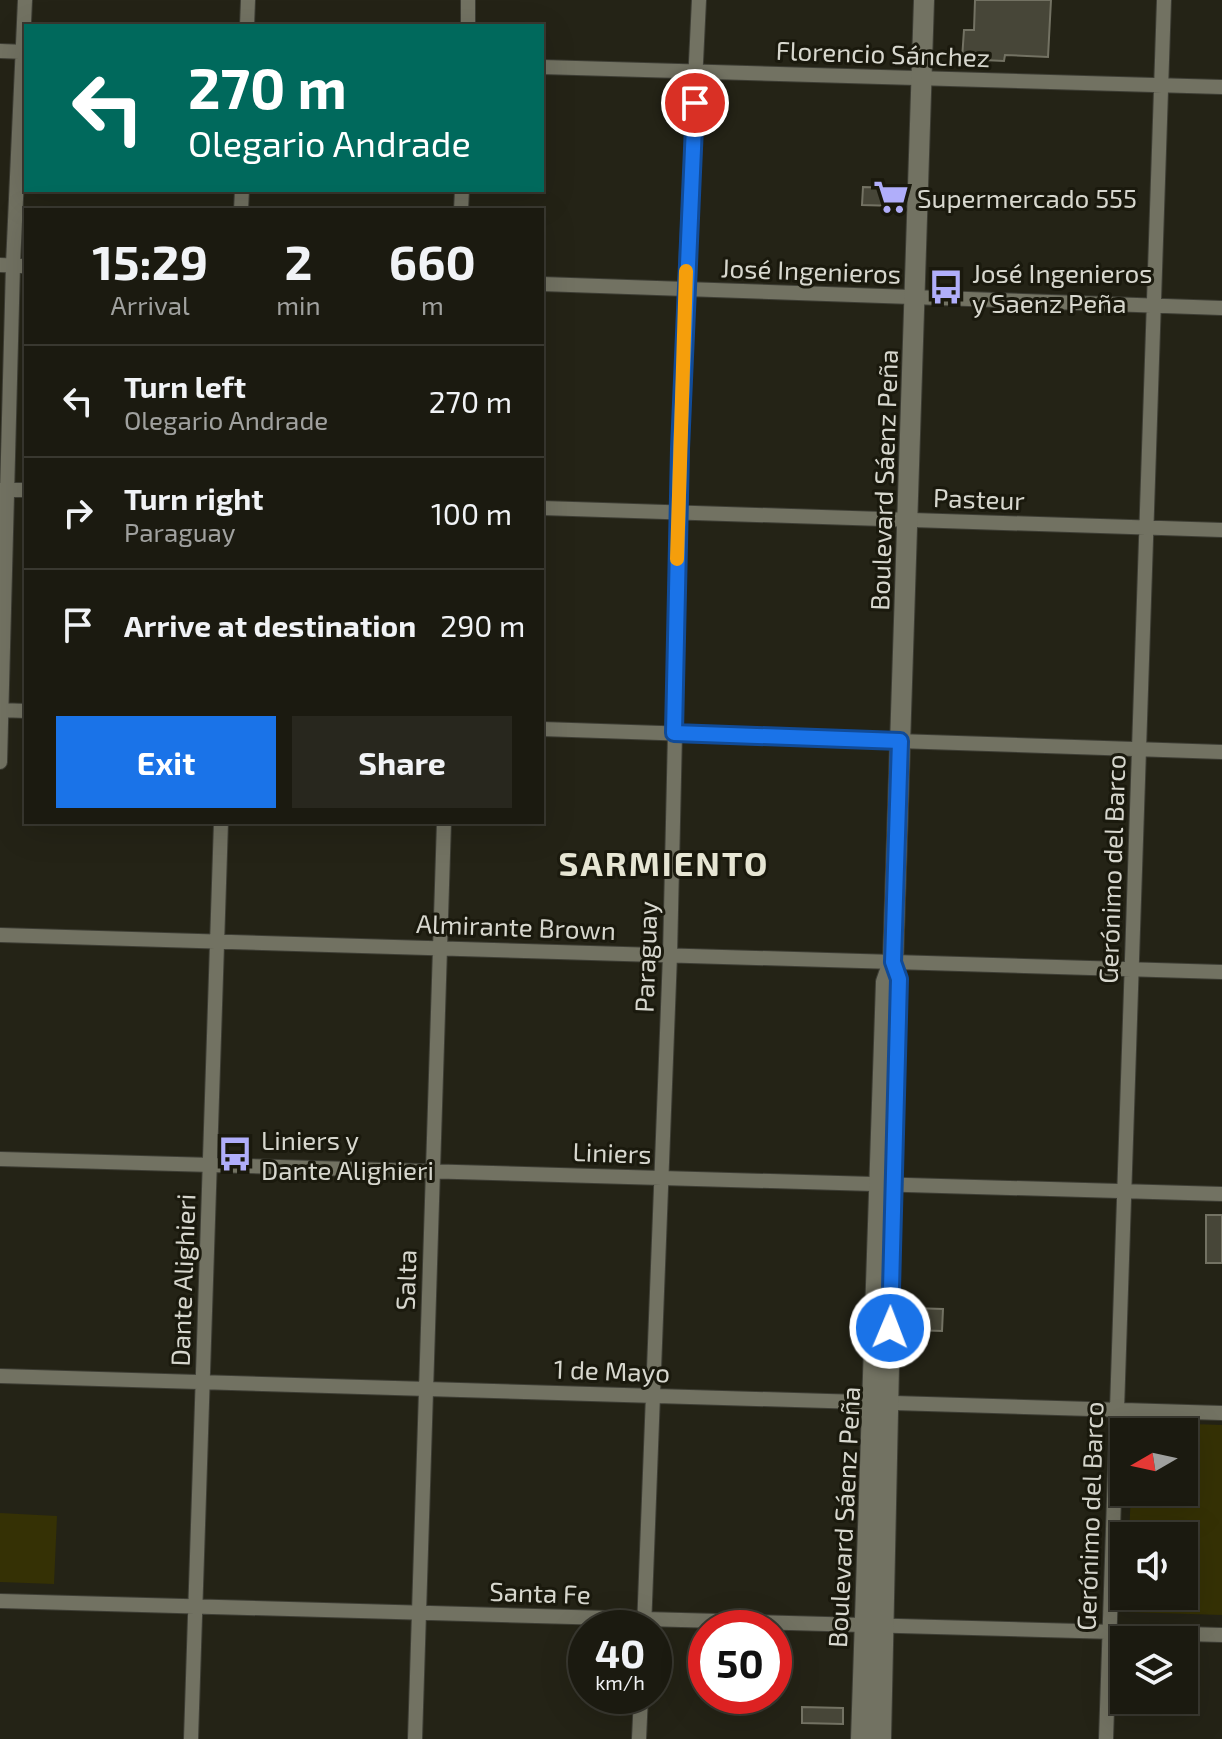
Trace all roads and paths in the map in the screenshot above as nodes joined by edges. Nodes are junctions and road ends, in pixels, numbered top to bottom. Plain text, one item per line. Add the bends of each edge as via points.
1 (25, 0) edge
2 (248, 0) edge
3 (468, 0) edge
4 (699, 0) edge
5 (924, 0) edge
6 (1164, 0) edge
7 (25, 24) edge
8 (247, 24) edge
9 (468, 24) edge
10 (0, 51) edge
11 (24, 52) edge
12 (544, 67) edge
13 (24, 70) edge
14 (696, 72) junction
15 (921, 79) junction
16 (1161, 85) junction
17 (1222, 87) edge
18 (13, 265) edge
19 (544, 284) edge
20 (685, 289) junction
21 (914, 297) junction
22 (1154, 306) junction
23 (1222, 308) edge
24 (3, 490) edge
25 (24, 490) edge
26 (544, 508) edge
27 (678, 512) junction
28 (907, 520) junction
29 (1146, 528) junction
30 (1222, 530) edge
31 (1, 710) edge
32 (24, 711) edge
33 (544, 729) edge
34 (674, 733) junction
35 (900, 741) junction
36 (1139, 749) junction
37 (1222, 752) edge
38 (0, 762) edge
39 (221, 824) edge
40 (444, 824) edge
41 (0, 935) edge
42 (217, 942) junction
43 (440, 948) junction
44 (670, 955) junction
45 (893, 962) junction
46 (1132, 969) junction
47 (1222, 972) edge
48 (0, 1159) edge
49 (210, 1165) junction
50 (432, 1171) junction
51 (660, 1178) junction
52 (887, 1184) junction
53 (1124, 1191) junction
54 (1222, 1194) edge
55 (0, 1376) edge
56 (203, 1382) junction
57 (427, 1389) junction
58 (652, 1395) junction
59 (880, 1402) junction
60 (1117, 1409) junction
61 (1222, 1413) edge
62 (0, 1601) edge
63 (195, 1607) junction
64 (644, 1610) edge
65 (418, 1613) junction
66 (568, 1620) edge
67 (672, 1624) edge
68 (863, 1624) junction
69 (884, 1625) junction
70 (1109, 1632) junction
71 (1222, 1635) edge
72 (640, 1714) edge
73 (191, 1739) edge
74 (415, 1739) edge
75 (639, 1739) edge
76 (861, 1739) edge
77 (881, 1739) edge
78 (1106, 1739) edge

1 - 7 street
2 - 8 street
3 - 9 street
4 - 14 street, Paraguay
5 - 15 main road, Boulevard Sáenz Peña
6 - 16 street, Gerónimo del Barco
10 - 11 street
12 - 14 street, Florencio Sánchez
13 - 18 street
14 - 15 street, Florencio Sánchez
14 - 20 street, Paraguay
15 - 16 street, Florencio Sánchez
15 - 21 main road, Boulevard Sáenz Peña
16 - 17 street, Florencio Sánchez
16 - 22 street, Gerónimo del Barco
18 - 24 street
19 - 20 street, José Ingenieros
20 - 21 street, José Ingenieros
20 - 27 street, Paraguay
21 - 22 street, José Ingenieros
21 - 28 main road, Boulevard Sáenz Peña
22 - 23 street, José Ingenieros
22 - 29 street, Gerónimo del Barco
24 - 25 street
24 - 31 street
26 - 27 street, Pasteur
27 - 28 street, Pasteur
27 - 34 street, Paraguay
28 - 29 street, Pasteur
28 - 35 main road, Boulevard Sáenz Peña
29 - 30 street, Pasteur
29 - 36 street, Gerónimo del Barco
31 - 32 street
31 - 38 street
33 - 34 street
34 - 35 street
34 - 44 street, Paraguay
35 - 36 street
35 - 45 main road, Boulevard Sáenz Peña
36 - 37 street
36 - 46 street, Gerónimo del Barco
39 - 42 street, Dante Alighieri
40 - 43 street, Salta
41 - 42 street, Almirante Brown
42 - 43 street, Almirante Brown
42 - 49 street, Dante Alighieri
43 - 44 street, Almirante Brown
43 - 50 street, Salta
44 - 45 street, Almirante Brown
44 - 51 street, Paraguay
45 - 46 street, Almirante Brown
45 - 52 main road, Boulevard Sáenz Peña via 886,982
46 - 47 street, Almirante Brown
46 - 53 street, Gerónimo del Barco
48 - 49 street, Liniers
49 - 50 street, Liniers
49 - 56 street, Dante Alighieri
50 - 51 street, Liniers
50 - 57 street, Salta
51 - 52 street, Liniers
51 - 58 street, Paraguay
52 - 53 street, Liniers
52 - 59 main road, Boulevard Sáenz Peña via 875,1387
53 - 54 street, Liniers
53 - 60 street, Gerónimo del Barco
55 - 56 street, 1 de Mayo
56 - 57 street, 1 de Mayo
56 - 63 street, Dante Alighieri
57 - 58 street, 1 de Mayo
57 - 65 street, Salta
58 - 59 street, 1 de Mayo
58 - 64 street, Paraguay
59 - 60 street, 1 de Mayo
59 - 68 main road, Boulevard Sáenz Peña
59 - 69 main road, Boulevard Sáenz Peña
60 - 61 street, 1 de Mayo
60 - 70 street, Gerónimo del Barco
62 - 63 street, Santa Fe
63 - 65 street, Santa Fe
63 - 73 street, Dante Alighieri
65 - 66 street, Santa Fe
65 - 74 street, Salta
67 - 68 street, Santa Fe
68 - 69 street, Santa Fe
68 - 76 main road, Boulevard Sáenz Peña
69 - 70 street, Santa Fe
69 - 77 main road, Boulevard Sáenz Peña
70 - 71 street, Santa Fe
70 - 78 street, Gerónimo del Barco
72 - 75 street

